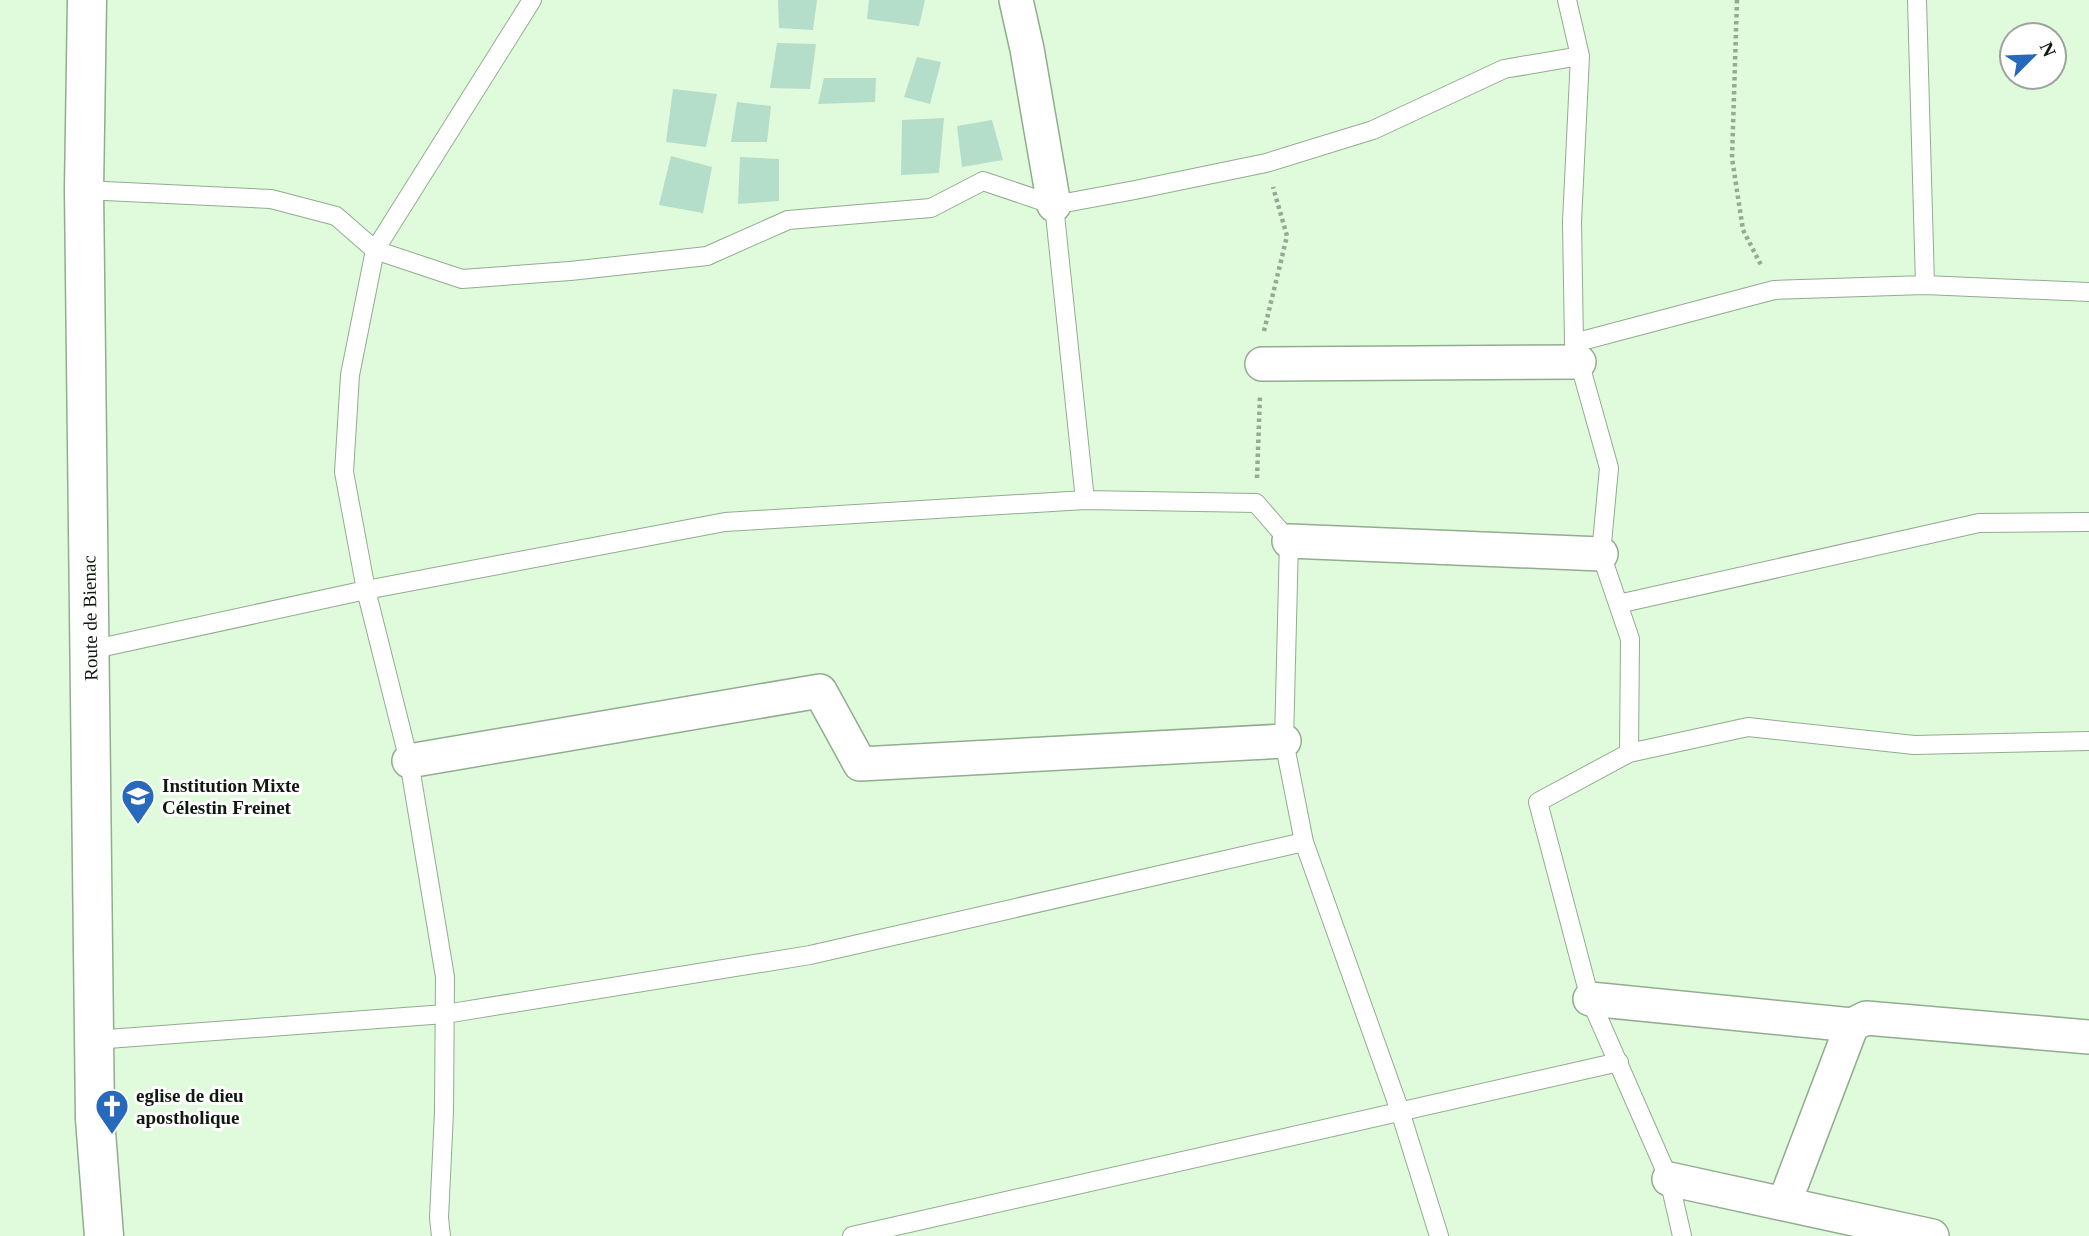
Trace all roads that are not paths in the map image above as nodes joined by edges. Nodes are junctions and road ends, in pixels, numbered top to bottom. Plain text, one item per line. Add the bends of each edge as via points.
1 (87, 0) edge
2 (531, 0) edge
3 (1016, 0) edge
4 (1567, 0) edge
5 (1917, 0) edge
6 (1580, 56) junction
7 (84, 190) junction
8 (1054, 205) junction
9 (374, 250) junction
10 (1925, 285) junction
11 (2089, 292) edge
12 (1577, 353) junction
13 (1262, 364) dead end
14 (1085, 500) junction
15 (2089, 522) edge
16 (1289, 541) junction
17 (1601, 554) junction
18 (366, 590) junction
19 (1618, 604) junction
20 (90, 650) junction
21 (1284, 741) junction
22 (2089, 741) edge
23 (1629, 752) junction
24 (409, 761) junction
25 (1304, 842) junction
26 (1590, 999) junction
27 (445, 1014) junction
28 (1852, 1025) junction
29 (2089, 1037) edge
30 (94, 1040) junction
31 (1619, 1062) junction
32 (1400, 1111) junction
33 (1669, 1179) junction
34 (1784, 1204) junction
35 (104, 1236) edge
36 (441, 1236) edge
37 (852, 1236) edge
38 (1438, 1236) edge
39 (1682, 1236) edge
40 (1932, 1236) edge

1 - 7 main road, Route de Bienac
2 - 9 lane
3 - 8 street
4 - 6 lane
5 - 10 lane
6 - 8 lane via 1504,69 1373,130 1266,163
6 - 12 lane via 1572,222
7 - 9 lane via 271,199 337,216
7 - 20 main road, Route de Bienac
8 - 9 lane via 983,181 931,208 788,220 707,256 462,279
8 - 14 lane
9 - 18 lane via 350,375 344,472
10 - 11 lane
10 - 12 lane via 1774,290
12 - 13 street
12 - 17 lane via 1609,468
14 - 16 lane via 1256,503
14 - 18 lane via 725,522
15 - 19 lane via 1979,523
16 - 17 street
16 - 21 lane
17 - 19 lane
18 - 20 lane
18 - 24 lane
19 - 23 lane via 1630,639
20 - 30 main road, Route de Bienac
21 - 24 street via 860,764 820,691
21 - 25 lane
22 - 23 lane via 1914,745 1748,727
23 - 26 lane via 1538,802
24 - 27 lane via 445,977
25 - 27 lane via 810,955
25 - 32 lane
26 - 28 street
26 - 31 lane
27 - 30 lane
27 - 36 lane
28 - 29 street via 1866,1018
28 - 34 street
30 - 35 main road, Route de Bienac
31 - 32 lane
31 - 33 lane
32 - 37 lane
32 - 38 lane
33 - 34 street
33 - 39 lane
34 - 40 street

